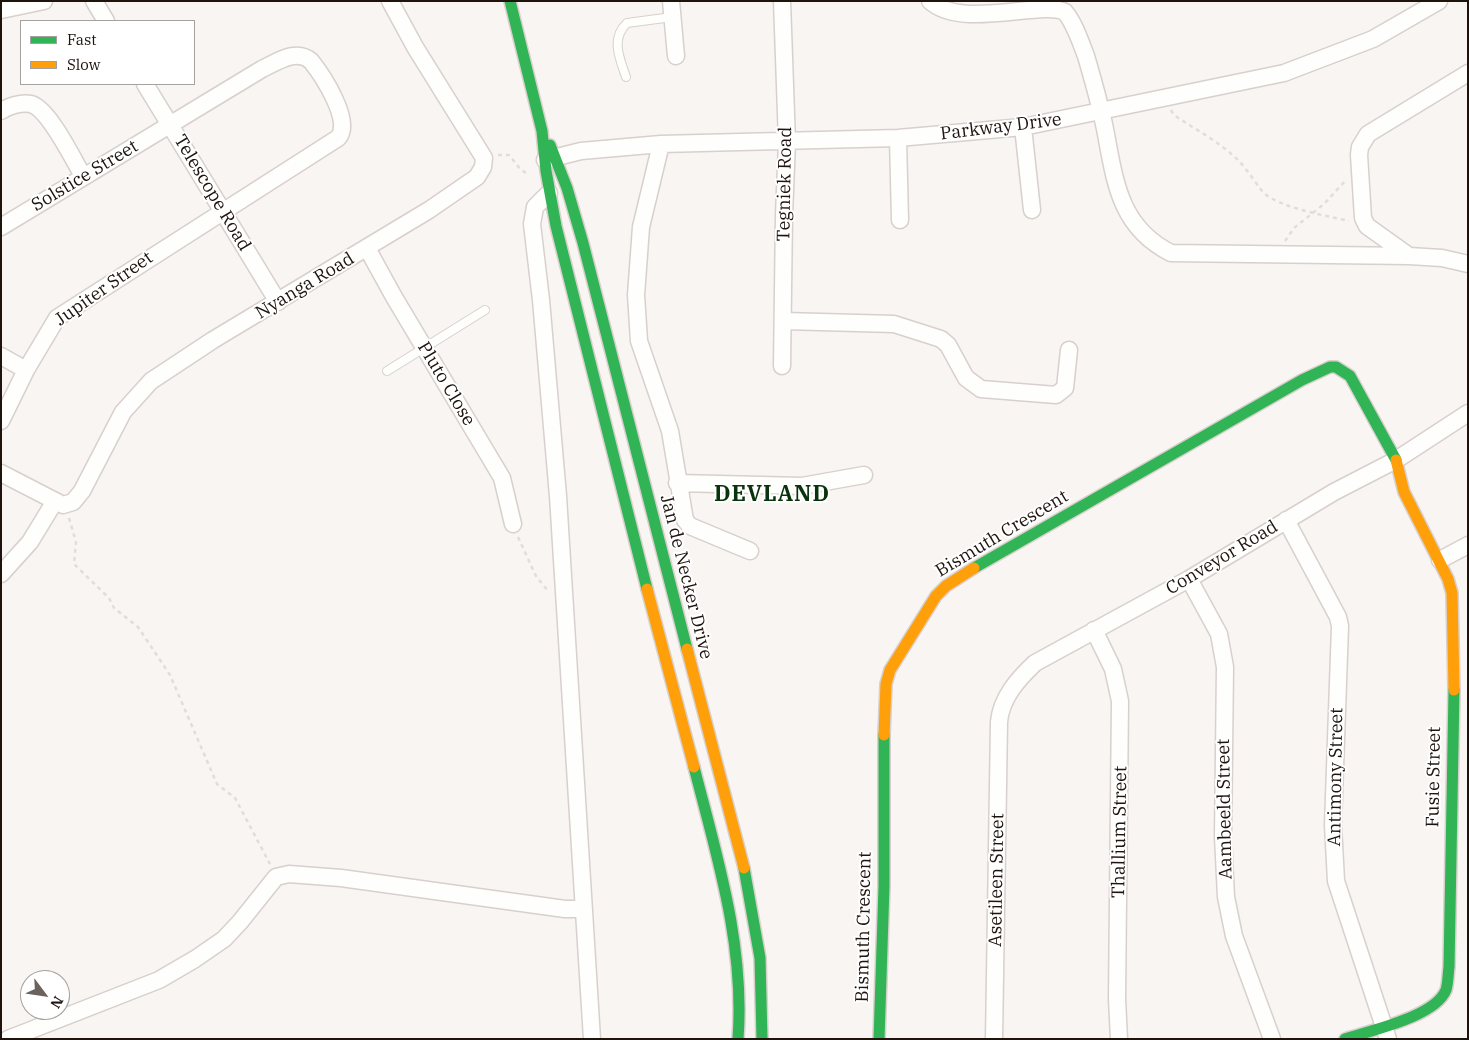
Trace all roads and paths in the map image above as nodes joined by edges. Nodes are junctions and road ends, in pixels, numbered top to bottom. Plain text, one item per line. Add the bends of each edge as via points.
1 (44, 1) edge
2 (94, 1) edge
3 (390, 1) edge
4 (510, 1) edge
5 (782, 1) edge
6 (930, 1) edge
7 (1439, 1) edge
8 (672, 9) edge
9 (1, 10) edge
10 (105, 20) edge
11 (676, 56) dead end
12 (1468, 73) edge
13 (626, 77) dead end
14 (145, 85) edge
15 (1164, 98) junction
16 (1, 111) edge
17 (1101, 112) junction
18 (170, 125) junction
19 (1023, 127) junction
20 (898, 138) junction
21 (788, 142) junction
22 (661, 144) junction
23 (484, 158) junction
24 (549, 163) junction
25 (1358, 165) junction
26 (83, 176) junction
27 (549, 193) junction
28 (1032, 210) dead end
29 (222, 211) junction
30 (1312, 212) junction
31 (900, 220) dead end
32 (1367, 226) junction
33 (1, 227) edge
34 (367, 248) junction
35 (1274, 253) junction
36 (1409, 256) junction
37 (1468, 264) edge
38 (278, 302) junction
39 (485, 310) dead end
40 (784, 322) junction
41 (425, 348) junction
42 (1069, 350) dead end
43 (1, 356) edge
44 (782, 366) dead end
45 (26, 370) junction
46 (387, 371) dead end
47 (1468, 413) edge
48 (1, 421) edge
49 (1396, 460) junction
50 (1, 473) edge
51 (864, 475) dead end
52 (677, 483) junction
53 (59, 503) junction
54 (1286, 520) junction
55 (513, 524) joint
56 (1468, 545) edge
57 (750, 551) dead end
58 (1440, 560) junction
59 (1, 574) edge
60 (1189, 579) junction
61 (564, 605) junction
62 (1094, 630) junction
63 (999, 722) joint
64 (276, 877) junction
65 (584, 909) junction
66 (1385, 1032) edge
67 (8, 1039) edge
68 (592, 1039) edge
69 (738, 1039) edge
70 (762, 1039) edge
71 (880, 1039) edge
72 (994, 1039) edge
73 (1119, 1039) edge
74 (1272, 1039) edge
75 (1345, 1039) edge

1 - 9 street
2 - 10 street
3 - 23 street
4 - 24 main road, Jan de Necker Drive
5 - 21 street, Tegniek Road
6 - 17 street via 943,10 958,12 1038,4 1059,7 1078,35
7 - 15 street, Parkway Drive via 1373,39 1321,60 1284,73
8 - 11 street
8 - 13 lane via 623,27 616,46
12 - 25 street via 1368,134 1360,147
14 - 18 street, Telescope Road
15 - 17 street, Parkway Drive
15 - 30 path via 1174,115 1219,143 1239,161 1264,194
16 - 26 street via 21,104 37,108 50,122
17 - 19 street, Parkway Drive
17 - 35 street via 1123,206 1147,239 1171,253
18 - 26 street, Solstice Street
18 - 29 street, Telescope Road
18 - 29 street, Solstice Street via 262,68 284,58 308,58 318,71 342,115 344,124 340,135
19 - 20 street, Parkway Drive
19 - 28 street
20 - 21 street, Parkway Drive
20 - 31 street
21 - 22 street, Parkway Drive
21 - 40 street, Tegniek Road
22 - 24 street, Parkway Drive via 581,151
22 - 52 street via 641,227 636,295 639,341 670,430
23 - 24 path via 509,155 527,175
23 - 34 street, Nyanga Road via 477,177
24 - 27 main road, Jan de Necker Drive
24 - 70 main road, Jan de Necker Drive via 583,242 747,873 762,964
25 - 30 path via 1324,204
25 - 32 street via 1363,218
26 - 33 street, Solstice Street
27 - 61 street via 536,207 532,224 542,310
27 - 69 main road, Jan de Necker Drive via 615,468 727,895 740,992
29 - 38 street, Telescope Road
29 - 45 street, Jupiter Street via 57,318
30 - 32 path
30 - 35 path
32 - 36 street
34 - 38 street, Nyanga Road
34 - 41 street, Pluto Close
35 - 36 street
36 - 37 street
38 - 53 street, Nyanga Road via 151,381 123,412 79,498 70,504
39 - 41 lane
40 - 42 street via 894,324 941,339 948,344 966,378 981,389 1056,395 1065,388
40 - 44 street, Tegniek Road
41 - 46 lane
41 - 55 street, Pluto Close via 502,478
43 - 45 street
45 - 48 street, Jupiter Street
47 - 49 street, Conveyor Road
49 - 54 street, Conveyor Road
49 - 58 main road, Fusie Street via 1404,492
49 - 71 main road, Bismuth Crescent via 1350,376 1330,367 979,565 936,596 890,670 886,684
50 - 53 street
51 - 52 street via 802,486
52 - 57 street via 685,520 690,526
53 - 59 street
53 - 64 path via 76,542 74,564 109,598 114,608 138,627 170,675 217,784 235,798
54 - 60 street, Conveyor Road
54 - 66 street, Antimony Street via 1340,626 1334,825 1336,881
55 - 61 path via 536,576
56 - 58 street
58 - 66 main road, Fusie Street via 1452,593 1454,669 1448,985 1443,997 1433,1006
60 - 62 street, Conveyor Road
60 - 74 street, Aambeeld Street via 1219,634 1226,667 1223,837 1226,897 1234,936
61 - 65 street
62 - 63 street, Conveyor Road via 1035,663 1014,685 1004,703
62 - 73 street, Thallium Street via 1113,670 1120,701
63 - 72 street, Asetileen Street
64 - 65 street via 289,874 341,878 454,895
64 - 67 street via 224,939 194,959 159,980
65 - 68 street
66 - 75 main road, Fusie Street

